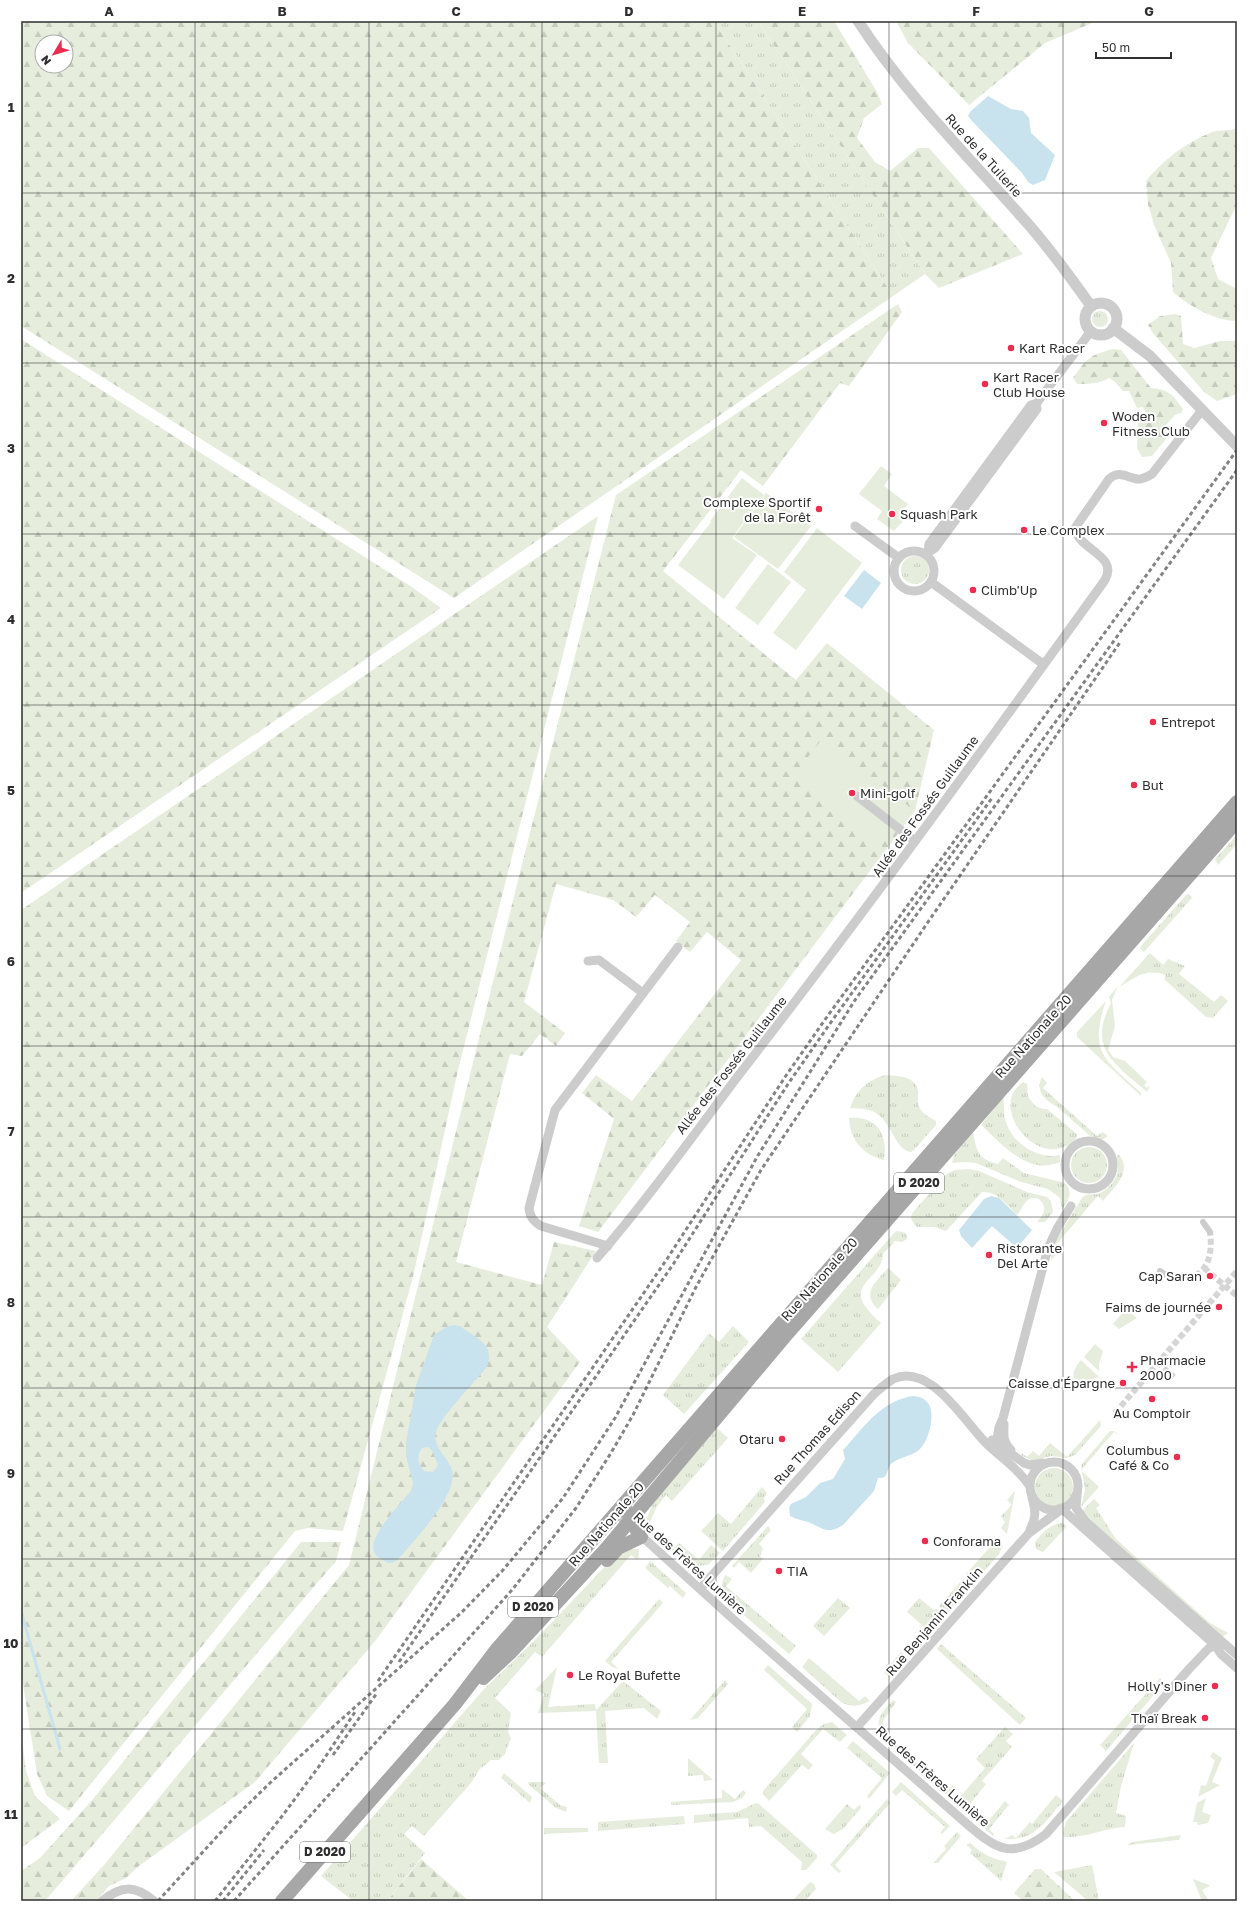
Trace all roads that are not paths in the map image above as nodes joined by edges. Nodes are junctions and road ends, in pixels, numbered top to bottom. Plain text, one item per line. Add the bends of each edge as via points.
1 (858, 21) edge
2 (1091, 306) junction
3 (1113, 328) junction
4 (1091, 331) junction
5 (1205, 413) junction
6 (1237, 446) edge
7 (855, 526) dead end
8 (927, 554) junction
9 (899, 558) junction
10 (931, 582) junction
11 (1043, 664) junction
12 (857, 796) dead end
13 (1237, 802) edge
14 (1237, 821) edge
15 (915, 841) junction
16 (678, 947) dead end
17 (588, 961) dead end
18 (643, 993) junction
19 (1067, 1174) joint
20 (1071, 1206) dead end
21 (1204, 1222) dead end
22 (1210, 1232) tunnel mouth
23 (608, 1246) junction
24 (597, 1258) dead end
25 (1160, 1271) dead end
26 (1170, 1277) tunnel mouth
27 (744, 1364) junction
28 (1003, 1418) junction
29 (995, 1446) junction
30 (1020, 1460) junction
31 (1049, 1462) junction
32 (1030, 1489) junction
33 (1077, 1494) junction
34 (1062, 1509) junction
35 (616, 1514) junction
36 (628, 1521) junction
37 (1029, 1533) junction
38 (641, 1537) junction
39 (700, 1589) junction
40 (1220, 1645) junction
41 (511, 1652) junction
42 (1237, 1655) edge
43 (1237, 1668) edge
44 (455, 1704) junction
45 (858, 1727) junction
46 (102, 1901) edge
47 (154, 1901) edge
48 (282, 1901) edge

1 - 2 street, Rue de la Tuilerie via 920,105 1022,216
2 - 3 street via 1100,303 1112,307 1117,320
2 - 4 street via 1085,318
3 - 4 street via 1105,334
3 - 5 street via 1150,356
4 - 8 street via 1036,404 1037,409 935,548
5 - 6 street
5 - 11 street, Allée des Fossés Guillaume via 1152,474 1141,479 1123,474 1113,476 1077,524 1077,537 1106,561 1108,575
7 - 9 street
8 - 9 street via 912,552
8 - 10 street via 934,572
9 - 10 street via 894,575 900,586 918,591
10 - 11 street
11 - 15 street, Allée des Fossés Guillaume
12 - 15 street
13 - 27 main road, Rue Nationale 20 / D 2020
14 - 36 main road, Rue Nationale 20 / D 2020 via 791,1328
15 - 23 street, Allée des Fossés Guillaume via 822,967
16 - 18 street
17 - 18 street via 599,960
18 - 23 street via 555,1110 529,1208 534,1222 541,1226
19 - 19 street via 1073,1183 1084,1188 1102,1184 1111,1174 1113,1167 1110,1152 1105,1146 1092,1141 1077,1144 1067,1154
20 - 28 street via 1048,1248
21 - 22 street
23 - 24 street, Allée des Fossés Guillaume
25 - 26 street
27 - 35 main road, Rue Nationale 20 / D 2020
27 - 36 main road, D 2020 via 732,1386 628,1510
28 - 29 street
28 - 30 street via 1005,1442
29 - 30 street, Rue Thomas Edison
29 - 32 street, Rue Thomas Edison via 1023,1477
29 - 39 street, Rue Thomas Edison via 985,1442 935,1387 921,1379 902,1377 884,1385 844,1426
30 - 31 street, Rue Thomas Edison via 1030,1465
31 - 32 street via 1036,1471
31 - 33 street via 1064,1464 1071,1468 1078,1480
32 - 34 street via 1040,1506 1054,1511
32 - 37 street, Rue Benjamin Franklin via 1036,1511
33 - 34 street via 1071,1504
33 - 40 street via 1076,1508 1086,1522
34 - 37 street, Rue Benjamin Franklin
34 - 40 street
35 - 36 street, Rue des Frères Lumière
35 - 44 main road, Rue Nationale 20 / D 2020 via 497,1649
36 - 38 main road
36 - 41 main road, Rue Nationale 20 / D 2020 via 606,1549
37 - 45 street, Rue Benjamin Franklin
38 - 39 street, Rue des Frères Lumière
38 - 41 main road, Rue Nationale 20 / D 2020 via 618,1548 535,1636
39 - 45 street, Rue des Frères Lumière
40 - 42 street
40 - 43 street via 1221,1654
40 - 45 street, Rue des Frères Lumière via 1209,1648 1189,1669 1046,1834 1023,1848 1012,1850 992,1844
41 - 44 main road, Rue Nationale 20 / D 2020
44 - 48 main road, D 2020
46 - 47 street via 112,1893 126,1889 143,1892

